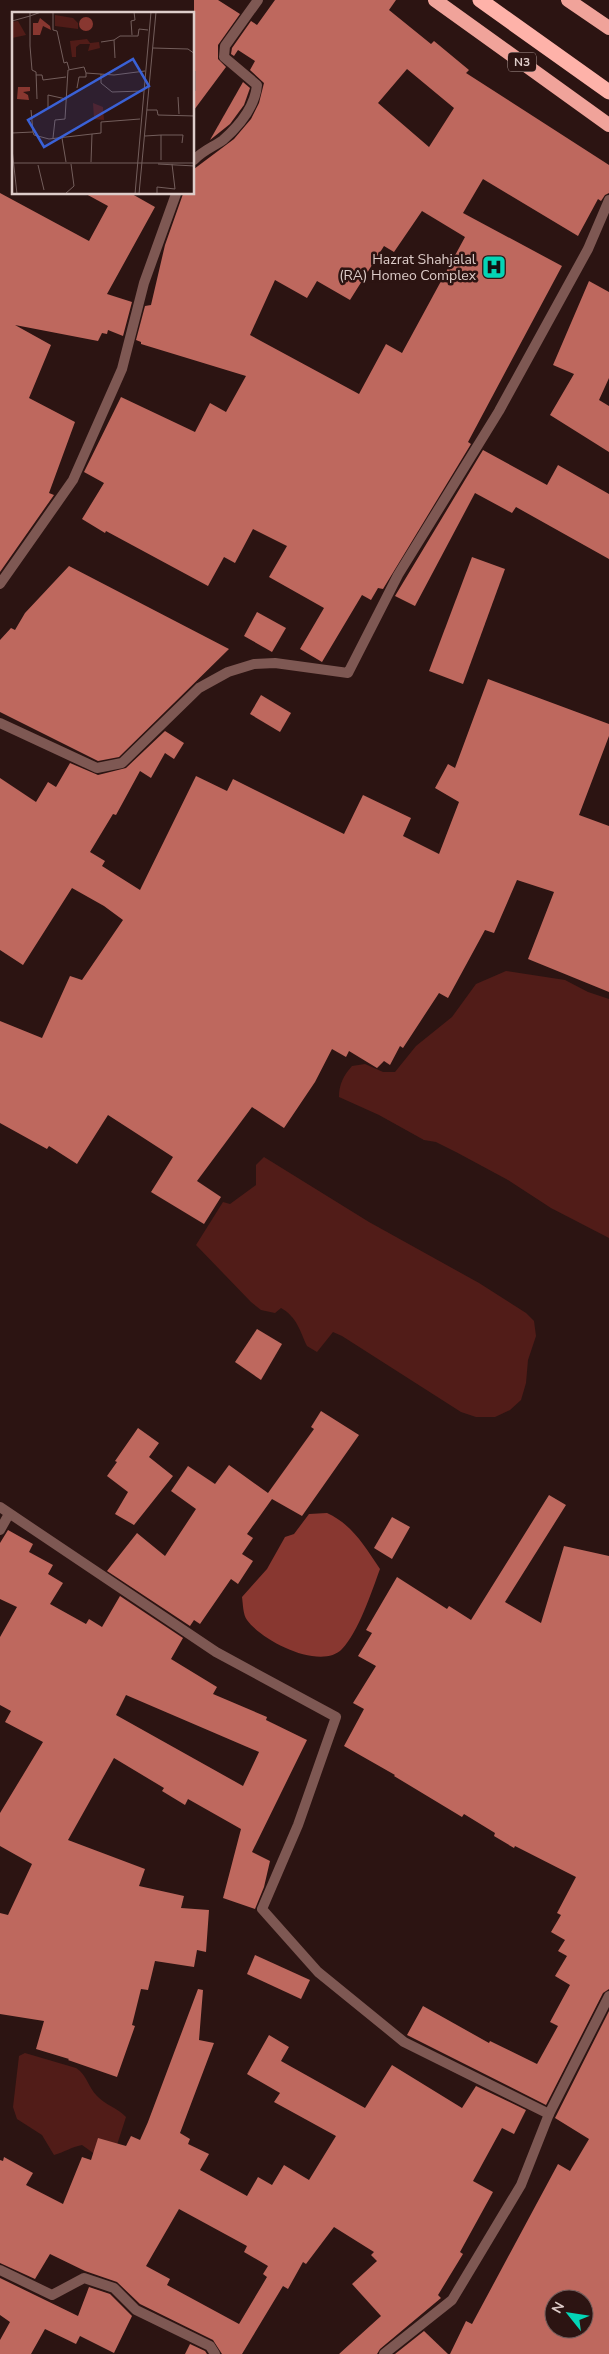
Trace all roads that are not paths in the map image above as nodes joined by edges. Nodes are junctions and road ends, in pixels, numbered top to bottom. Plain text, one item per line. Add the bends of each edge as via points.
1 (258, 0) edge
2 (435, 0) edge
3 (480, 0) edge
4 (568, 0) edge
5 (609, 28) edge
6 (609, 92) edge
7 (609, 124) edge
8 (195, 159) edge
9 (176, 195) edge
10 (609, 200) edge
11 (0, 584) edge
12 (0, 723) edge
13 (0, 1507) edge
14 (9, 1514) junction
15 (0, 1530) edge
16 (609, 1996) edge
17 (549, 2114) junction
18 (0, 2270) edge
19 (215, 2354) edge
20 (384, 2354) edge

1 - 8 street via 224,46 224,57 257,85 256,98 224,139
2 - 7 highway, N3
3 - 6 highway
4 - 5 highway
9 - 11 street via 144,282 122,369 76,471
10 - 12 street via 588,249 504,402 398,575 348,673 275,663 254,664 228,672 199,688 122,763 97,768
13 - 14 street
14 - 15 street
14 - 17 street via 216,1652 336,1717 298,1825 262,1909 318,1972 404,2042
16 - 17 street
17 - 20 street via 521,2185 452,2300
18 - 19 street via 52,2295 84,2278 114,2288 136,2310 210,2346

